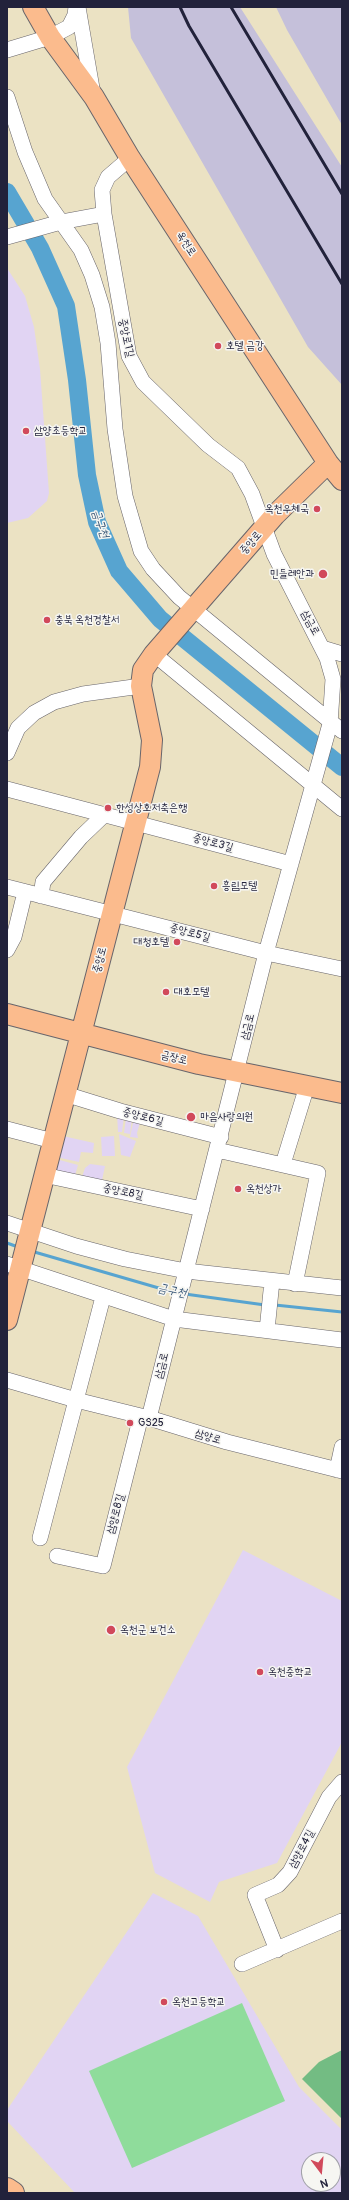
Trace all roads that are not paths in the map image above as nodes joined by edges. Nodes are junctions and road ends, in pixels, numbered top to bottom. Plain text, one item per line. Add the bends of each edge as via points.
1 (33, 7) edge
2 (77, 7) edge
3 (50, 37) junction
4 (7, 50) edge
5 (7, 97) edge
6 (94, 97) junction
7 (130, 158) junction
8 (104, 214) junction
9 (58, 223) junction
10 (7, 237) edge
11 (328, 463) junction
12 (342, 480) edge
13 (264, 527) junction
14 (195, 608) junction
15 (322, 648) junction
16 (157, 651) junction
17 (342, 654) edge
18 (141, 686) junction
19 (334, 726) edge
20 (7, 753) edge
21 (315, 780) junction
22 (7, 789) edge
23 (342, 809) edge
24 (104, 815) junction
25 (136, 823) junction
26 (291, 864) junction
27 (7, 887) edge
28 (25, 892) junction
29 (41, 896) junction
30 (113, 913) junction
31 (7, 950) edge
32 (266, 953) junction
33 (342, 969) edge
34 (8, 1017) edge
35 (81, 1034) junction
36 (237, 1072) junction
37 (307, 1086) junction
38 (342, 1093) edge
39 (65, 1094) junction
40 (7, 1129) edge
41 (53, 1141) junction
42 (219, 1144) junction
43 (283, 1164) junction
44 (44, 1175) junction
45 (202, 1209) junction
46 (7, 1223) edge
47 (28, 1237) junction
48 (13, 1267) edge
49 (185, 1274) junction
50 (272, 1281) junction
51 (295, 1284) junction
52 (342, 1288) edge
53 (102, 1297) junction
54 (175, 1317) junction
55 (7, 1320) edge
56 (267, 1330) junction
57 (342, 1340) edge
58 (7, 1380) edge
59 (76, 1400) junction
60 (145, 1417) junction
61 (342, 1447) edge
62 (339, 1470) edge
63 (40, 1538) dead end
64 (57, 1556) dead end
65 (342, 1782) edge
66 (342, 1921) edge
67 (277, 1950) junction
68 (242, 1964) dead end
69 (7, 2189) edge
70 (13, 2193) edge

1 - 3 main road, 옥천로
2 - 3 street via 69,28
2 - 6 street
3 - 4 street
3 - 6 main road, 옥천로
5 - 9 street via 25,152
6 - 7 main road, 옥천로
7 - 8 street, 중앙로1길 via 108,177 102,190
7 - 11 main road, 옥천로
8 - 9 street
8 - 13 street, 중앙로1길 via 128,356 136,372 143,382 208,445 238,468 252,494
9 - 10 street
9 - 14 street via 81,250 102,307 125,496 141,551 153,569 179,597
11 - 12 main road, 옥천로
11 - 13 main road, 중앙로
13 - 14 main road, 중앙로
13 - 15 street, 삼금로 via 274,554
14 - 16 main road, 중앙로
14 - 19 street
15 - 17 street
15 - 19 street, 삼금로 via 333,679
16 - 18 main road, 중앙로 via 143,670
16 - 21 street via 201,694
18 - 20 street via 83,694 54,702 34,713 18,728
18 - 25 main road, 중앙로 via 152,740 150,767
19 - 21 street, 삼금로
21 - 23 street
21 - 26 street, 삼금로
22 - 24 street, 중앙로3길
24 - 25 street, 중앙로3길
24 - 29 street via 81,837 43,882
25 - 26 street, 중앙로3길
25 - 30 main road, 중앙로
26 - 32 street, 삼금로
27 - 28 street, 중앙로5길
28 - 29 street, 중앙로5길
28 - 31 street via 14,937
29 - 30 street, 중앙로5길
30 - 32 street, 중앙로5길
30 - 35 main road, 중앙로
32 - 33 street, 중앙로5길
32 - 36 street, 삼금로
34 - 35 main road, 금장로
35 - 36 main road, 금장로
35 - 39 main road, 중앙로
36 - 37 main road, 금장로
36 - 42 street, 삼금로
37 - 38 main road, 금장로
37 - 43 street
39 - 41 main road, 중앙로
39 - 42 street, 중앙로6길
40 - 41 street
41 - 44 main road, 중앙로
42 - 43 street, 중앙로6길
42 - 45 street, 삼금로
43 - 51 street, 중앙로6길 via 318,1173
44 - 45 street, 중앙로8길
44 - 47 main road, 중앙로
45 - 49 street, 삼금로
46 - 47 street
47 - 48 main road, 중앙로
47 - 49 street
48 - 53 street
48 - 55 main road
49 - 50 street
49 - 54 street, 삼금로
50 - 51 street
50 - 56 street
51 - 52 street
53 - 54 street
53 - 59 street
54 - 56 street
54 - 60 street, 삼금로
56 - 57 street
58 - 59 street, 삼양로
59 - 60 street, 삼양로
59 - 63 street
60 - 62 street, 삼양로 via 227,1442
60 - 64 street, 삼양로8길 via 102,1566
61 - 62 street
65 - 67 street, 삼양로4길 via 329,1797 290,1872 278,1885 255,1895
66 - 67 street
67 - 68 street
69 - 70 highway

